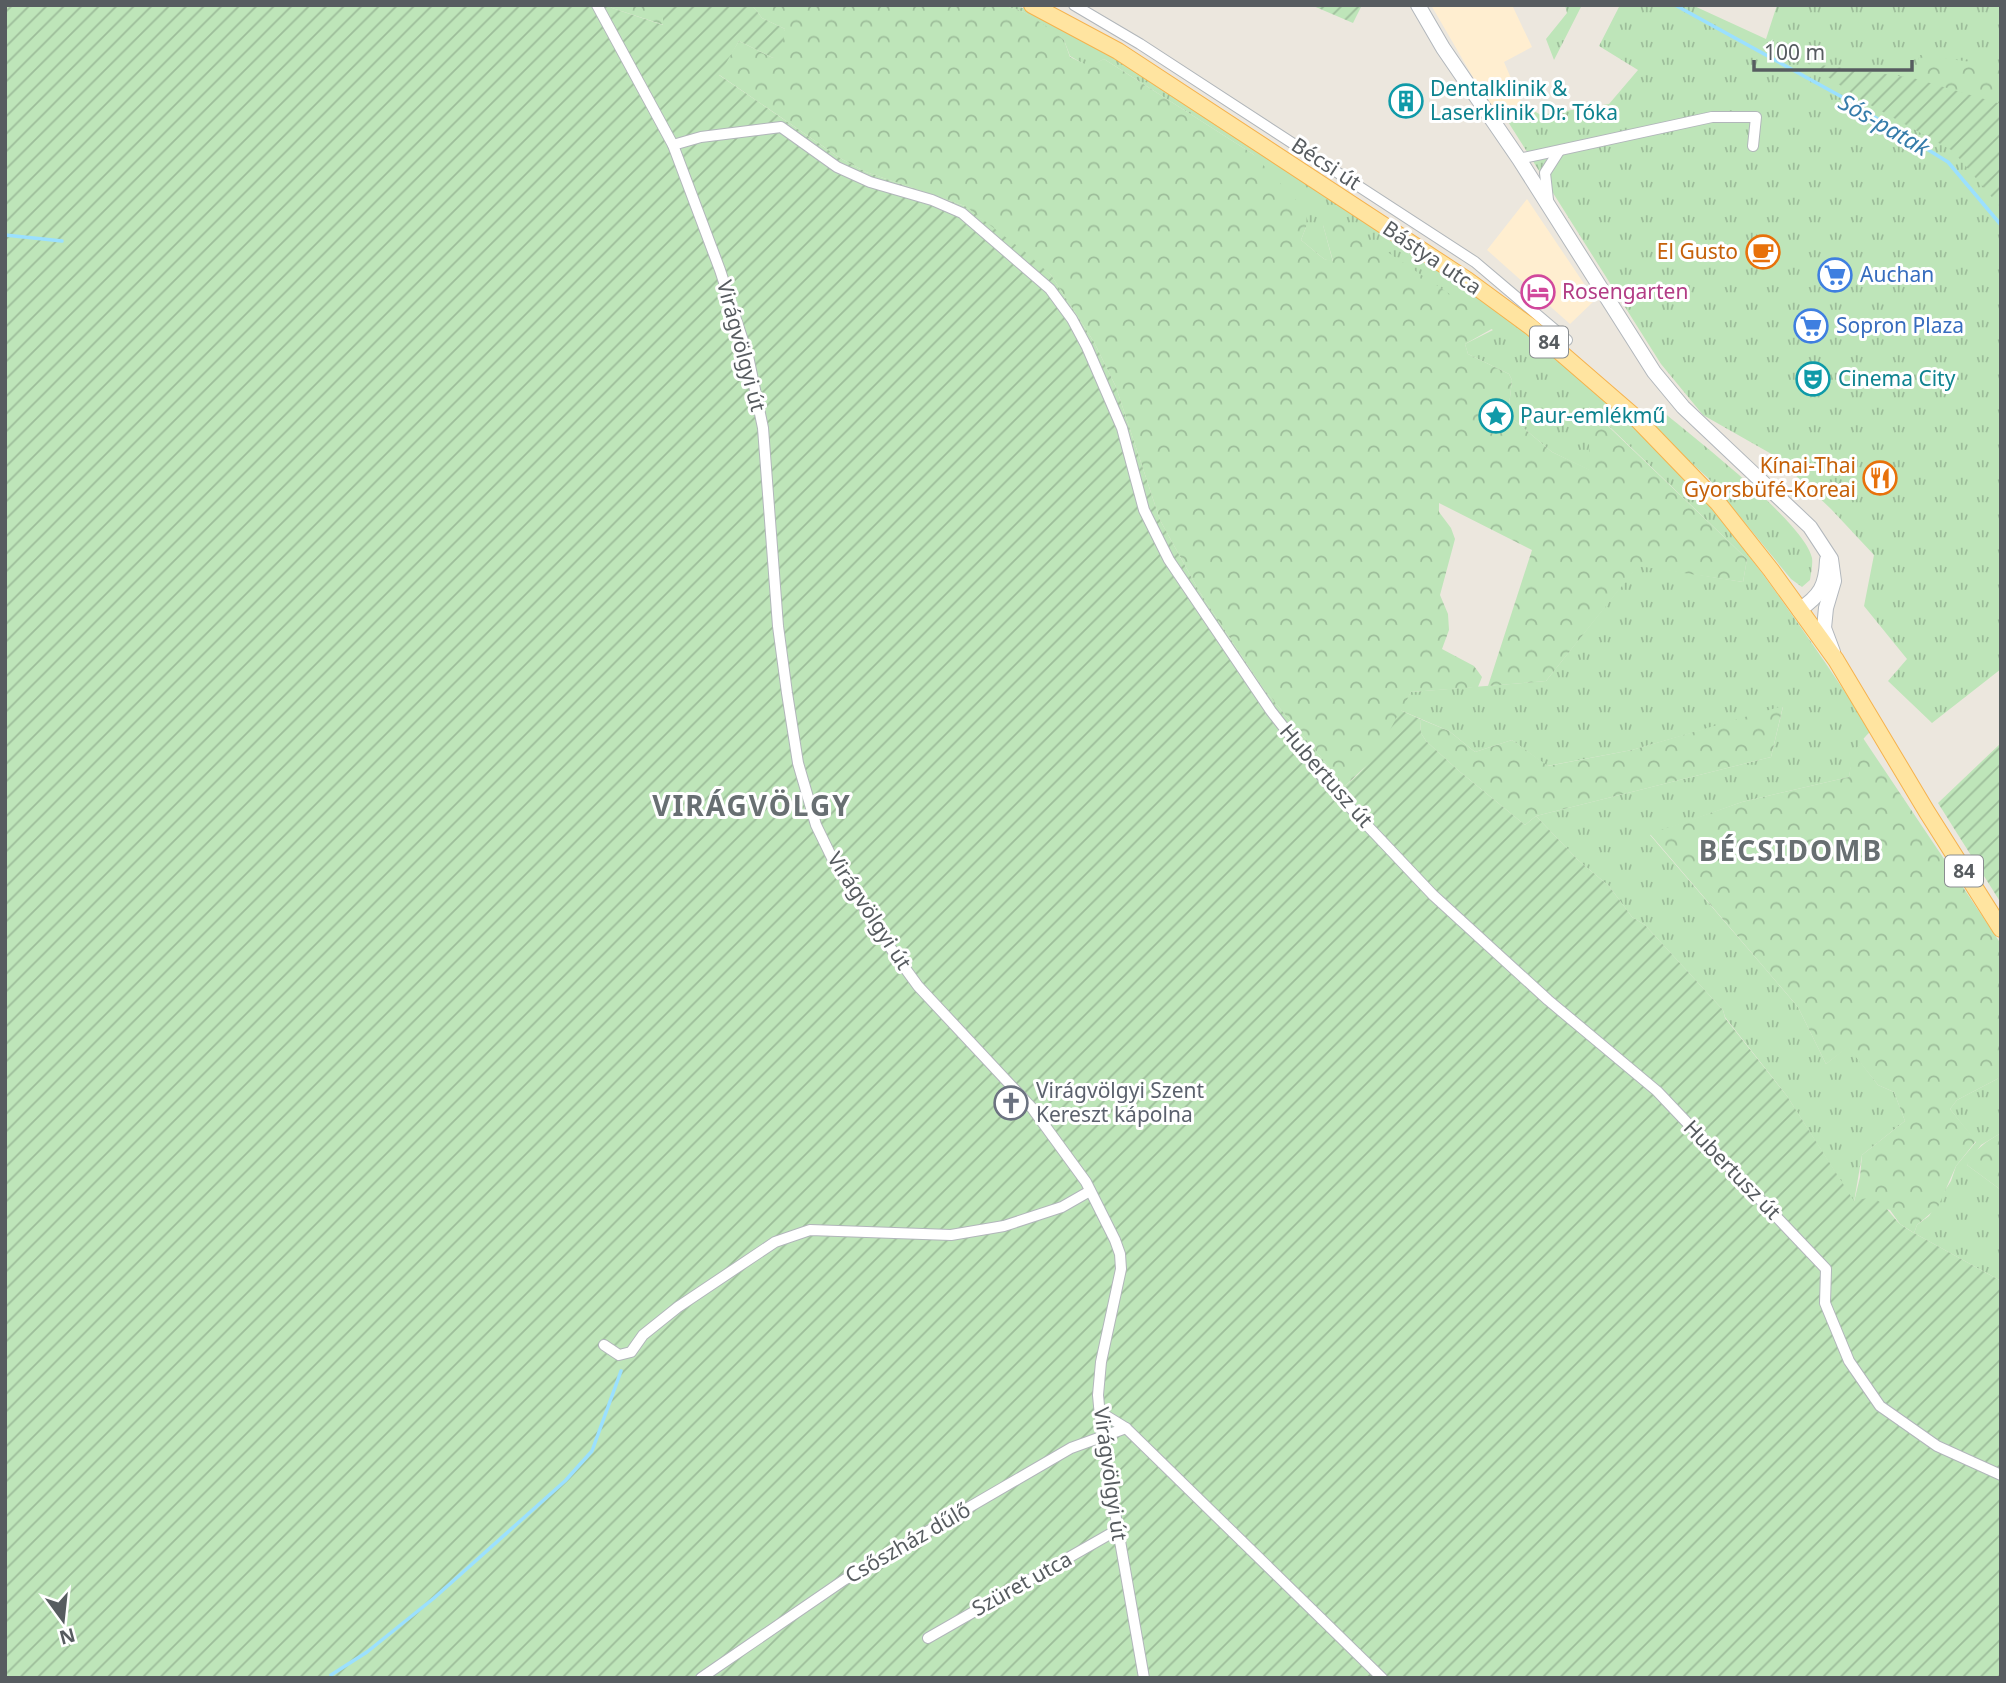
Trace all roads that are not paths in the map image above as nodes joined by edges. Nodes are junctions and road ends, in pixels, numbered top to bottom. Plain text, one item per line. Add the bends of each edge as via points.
1 (597, 5) edge
2 (1032, 5) edge
3 (1074, 5) edge
4 (1418, 5) edge
5 (673, 145) junction
6 (1753, 146) dead end
7 (1559, 151) junction
8 (1520, 159) junction
9 (1550, 208) junction
10 (1567, 340) dead end
11 (1777, 579) junction
12 (1826, 592) junction
13 (1799, 610) junction
14 (1836, 660) junction
15 (2001, 929) edge
16 (1090, 1191) junction
17 (604, 1345) dead end
18 (1100, 1412) junction
19 (1126, 1428) junction
20 (1102, 1438) junction
21 (2001, 1475) edge
22 (1117, 1530) junction
23 (928, 1637) dead end
24 (701, 1678) edge
25 (1144, 1678) edge
26 (1382, 1678) edge

1 - 5 street, Virágvölgyi út
2 - 11 main road, Bástya utca / 84 via 1118,51 1531,327 1673,454
3 - 10 street, Bécsi út via 1475,262
4 - 8 street
5 - 16 street, Virágvölgyi út via 720,270 758,396 780,648 798,763 816,825 833,860 918,986 1032,1108
5 - 21 street, Hubertusz út via 781,127 836,167 962,213 1050,289 1087,347 1122,428 1144,510 1170,561 1270,711 1328,784 1433,895 1657,1091 1826,1269 1825,1303 1849,1361 1880,1406 1937,1446
6 - 7 street via 1756,117 1744,116 1712,117
7 - 8 street
7 - 9 street via 1545,173
8 - 9 street
9 - 12 street via 1665,388 1810,527 1833,564 1834,581
11 - 12 street via 1796,594
11 - 13 main road, 84
12 - 13 street
12 - 14 street via 1824,628
13 - 14 main road, 84
14 - 15 main road, 84
16 - 17 street via 1062,1207 1004,1226 951,1235 810,1230 775,1242 678,1307 643,1335 631,1352 619,1355
16 - 18 street, Virágvölgyi út via 1115,1240 1121,1269 1101,1362
18 - 19 street
18 - 20 street, Virágvölgyi út
19 - 20 street, Csőszház dűlő
19 - 26 street
20 - 22 street, Virágvölgyi út
20 - 24 street, Csőszház dűlő via 1071,1448 844,1580
22 - 23 street, Szüret utca
22 - 25 street, Virágvölgyi út

